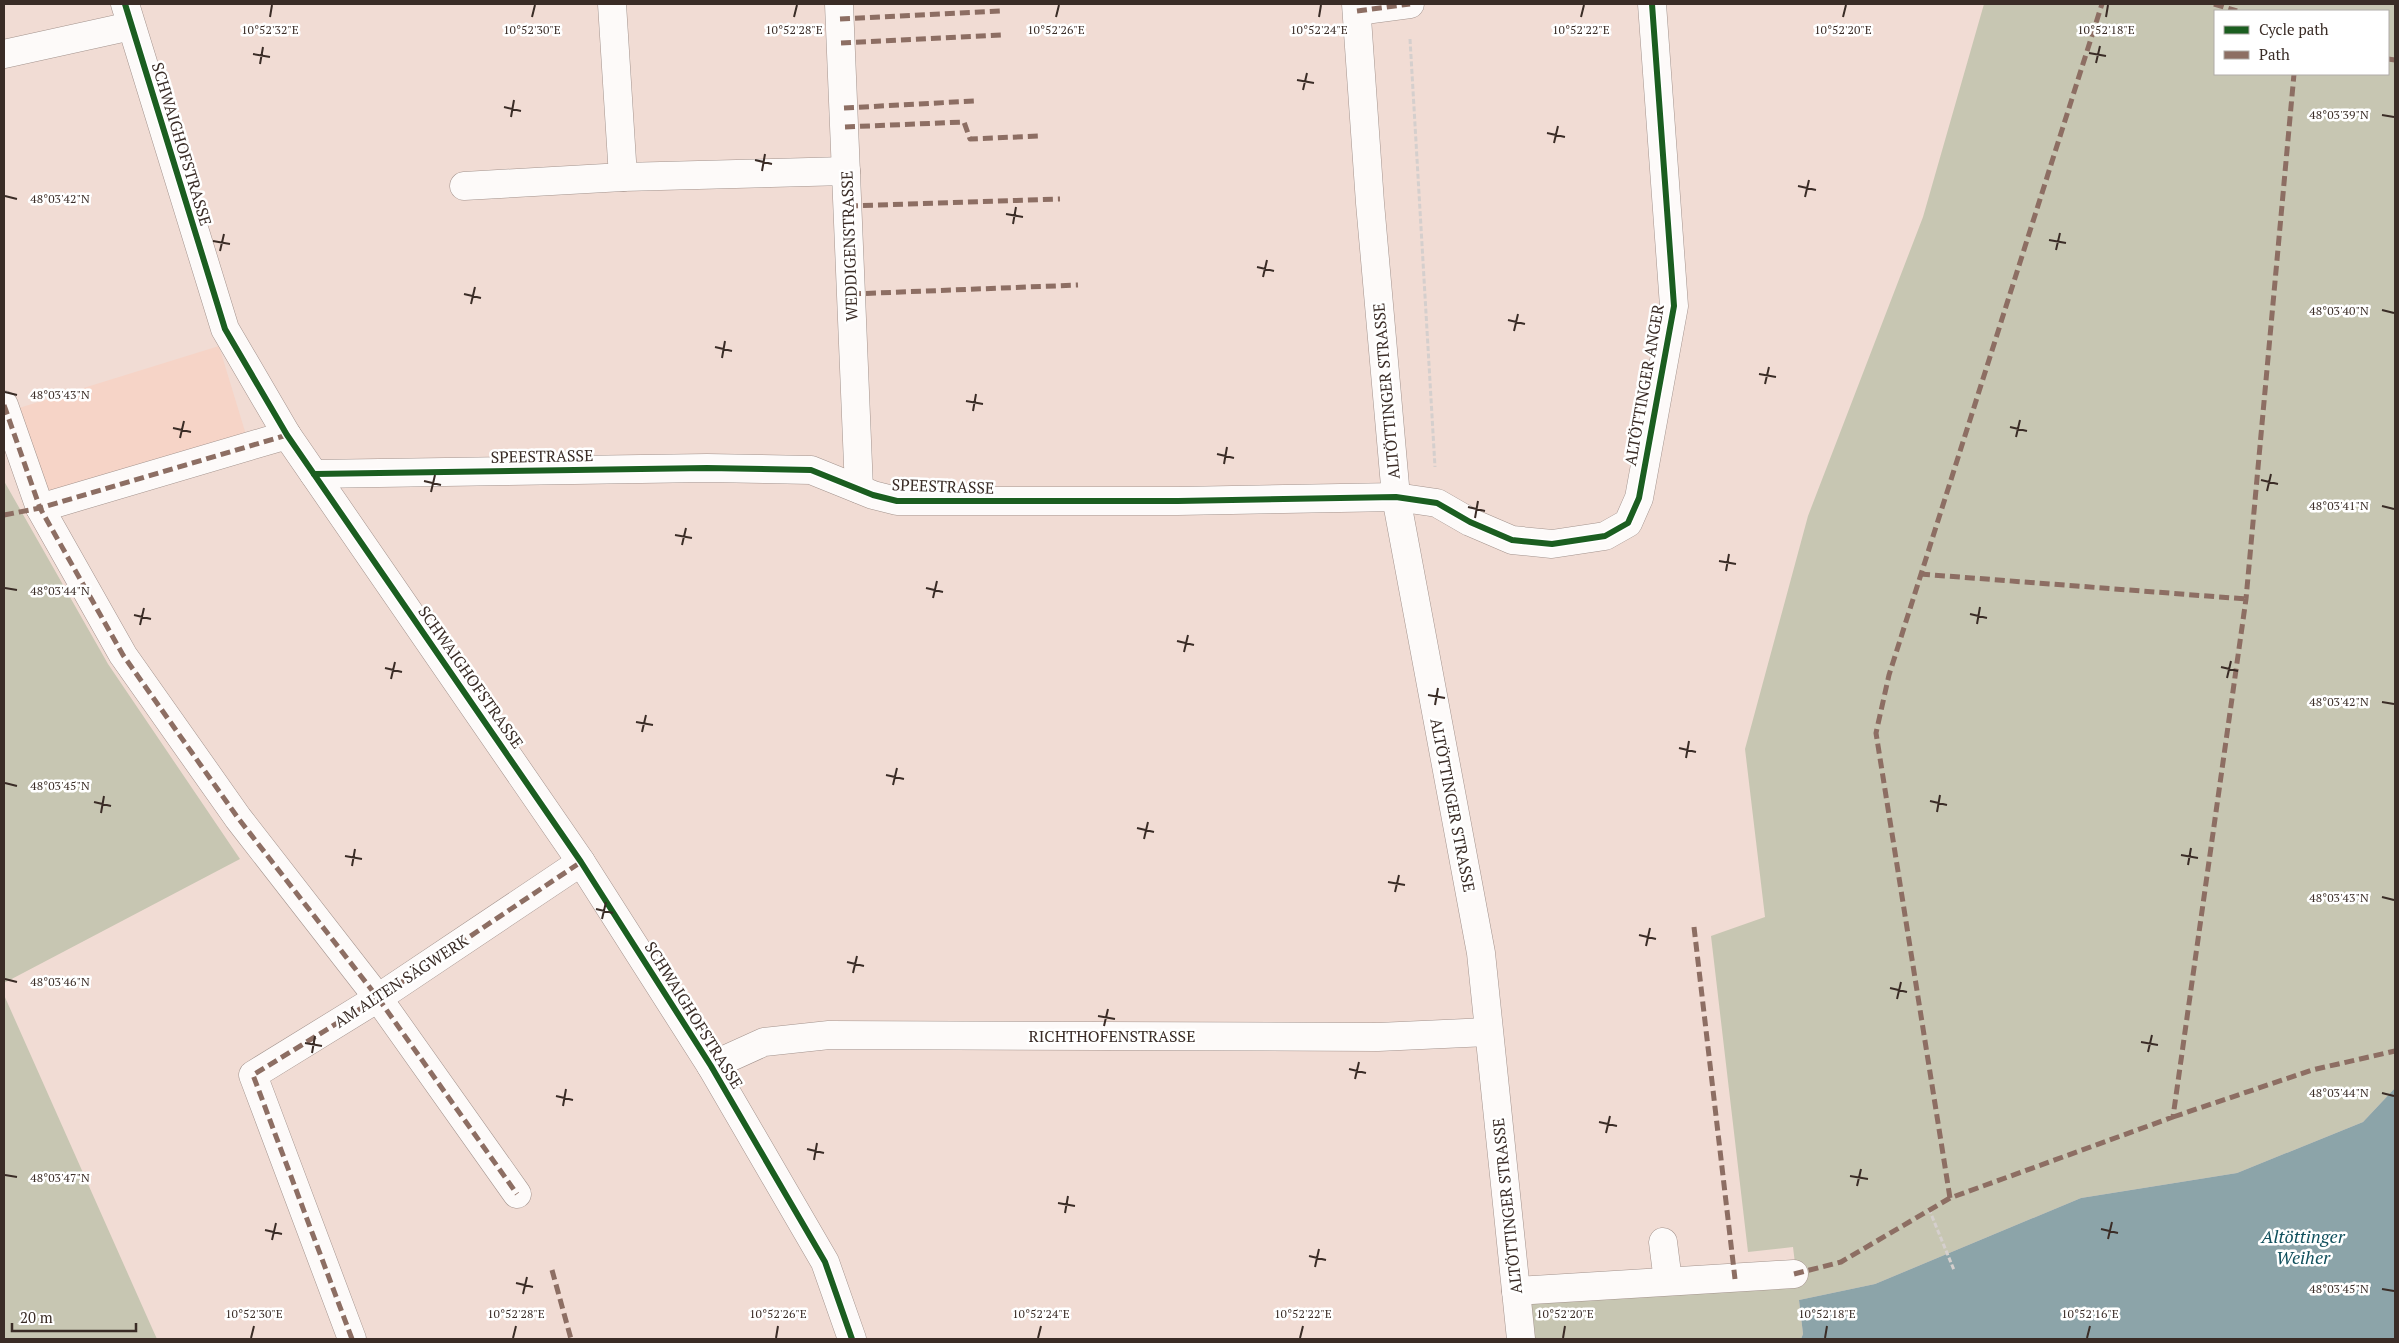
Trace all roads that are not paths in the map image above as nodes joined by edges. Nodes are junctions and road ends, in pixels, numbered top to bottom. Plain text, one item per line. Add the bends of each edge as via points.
1 (612, 4) edge
2 (839, 4) edge
3 (1410, 4) edge
4 (1652, 4) edge
5 (1356, 8) edge
6 (128, 15) edge
7 (4, 54) edge
8 (846, 171) junction
9 (623, 177) junction
10 (464, 186) dead end
11 (4, 405) edge
12 (287, 435) junction
13 (314, 474) junction
14 (859, 489) junction
15 (1396, 497) junction
16 (40, 508) junction
17 (581, 862) junction
18 (378, 998) junction
19 (1488, 1032) junction
20 (711, 1066) junction
21 (517, 1194) dead end
22 (1664, 1242) dead end
23 (1794, 1274) dead end
24 (1668, 1281) junction
25 (1516, 1291) junction
26 (352, 1339) edge
27 (852, 1339) edge
28 (1521, 1339) edge

1 - 9 street
2 - 8 street, WEDDIGENSTRASSE
3 - 5 street
4 - 15 street, ALTÖTTINGER ANGER via 1674,306 1639,498 1628,523 1605,536 1552,544 1512,540 1470,522 1438,503
5 - 15 street, ALTÖTTINGER STRASSE
6 - 7 street
6 - 12 street, SCHWAIGHOFSTRASSE via 225,329
8 - 9 street
8 - 14 street, WEDDIGENSTRASSE
9 - 10 street
11 - 16 street
12 - 13 street, SCHWAIGHOFSTRASSE
12 - 16 street
13 - 14 street, SPEESTRASSE via 697,468 811,470
13 - 17 street, SCHWAIGHOFSTRASSE
14 - 15 street, SPEESTRASSE via 897,501
15 - 19 street, ALTÖTTINGER STRASSE via 1481,954
16 - 18 street via 123,655 238,818
17 - 18 street, AM ALTEN SÄGWERK
17 - 20 street, SCHWAIGHOFSTRASSE
18 - 21 street
18 - 26 street, AM ALTEN SÄGWERK via 253,1075
19 - 20 street, RICHTHOFENSTRASSE via 1378,1037 829,1035 764,1042
19 - 25 street, ALTÖTTINGER STRASSE
20 - 27 street, SCHWAIGHOFSTRASSE via 825,1262
22 - 24 street
23 - 24 street
24 - 25 street
25 - 28 street, ALTÖTTINGER STRASSE

